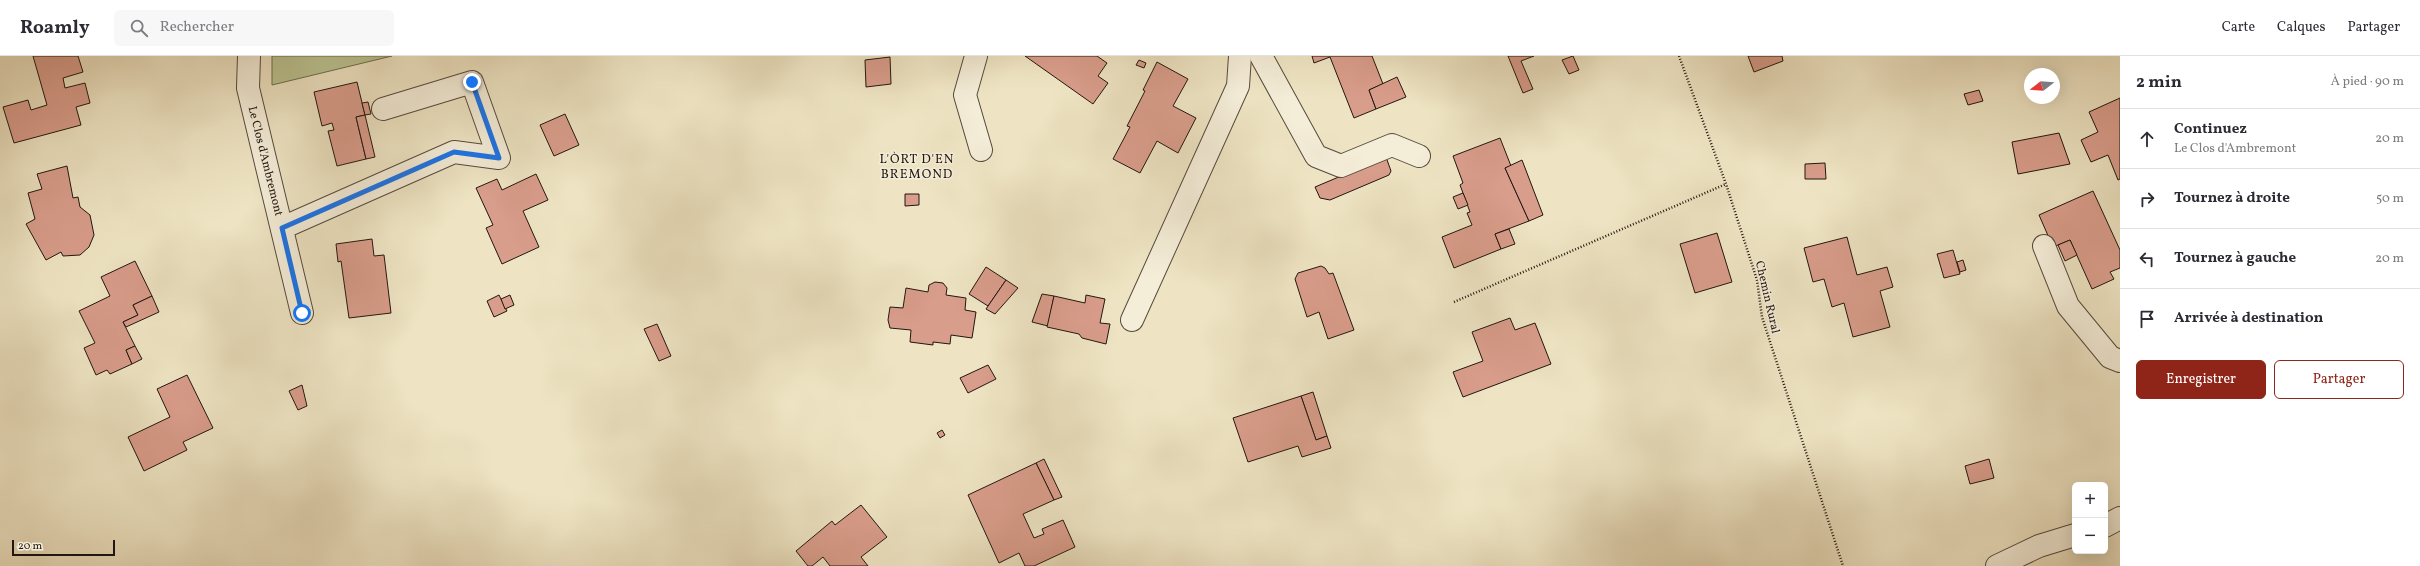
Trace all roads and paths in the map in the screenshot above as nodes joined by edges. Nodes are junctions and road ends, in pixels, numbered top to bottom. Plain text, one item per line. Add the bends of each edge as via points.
1 (249, 56) edge
2 (976, 56) edge
3 (1240, 56) edge
4 (1261, 56) edge
5 (1679, 56) edge
6 (383, 109) dead end
7 (980, 150) dead end
8 (1418, 156) dead end
9 (1726, 184) junction
10 (282, 228) junction
11 (2044, 246) dead end
12 (1454, 302) dead end
13 (302, 313) dead end
14 (1132, 320) dead end
15 (2120, 361) edge
16 (2120, 518) edge
17 (2108, 524) edge
18 (2072, 536) edge
19 (1843, 566) edge
20 (1997, 566) edge

1 - 10 street, Le Clos d'Ambremont via 248,88
2 - 7 street via 965,95
3 - 14 street via 1238,86
4 - 8 street via 1316,156 1341,166 1392,145
5 - 9 path, Chemin Rural
6 - 10 street via 472,82 499,158 454,152
9 - 12 path
9 - 19 path, Chemin Rural via 1757,280 1762,317
10 - 13 street, Le Clos d'Ambremont
11 - 15 street via 2068,306 2110,357
16 - 17 street
18 - 20 street via 2038,546

